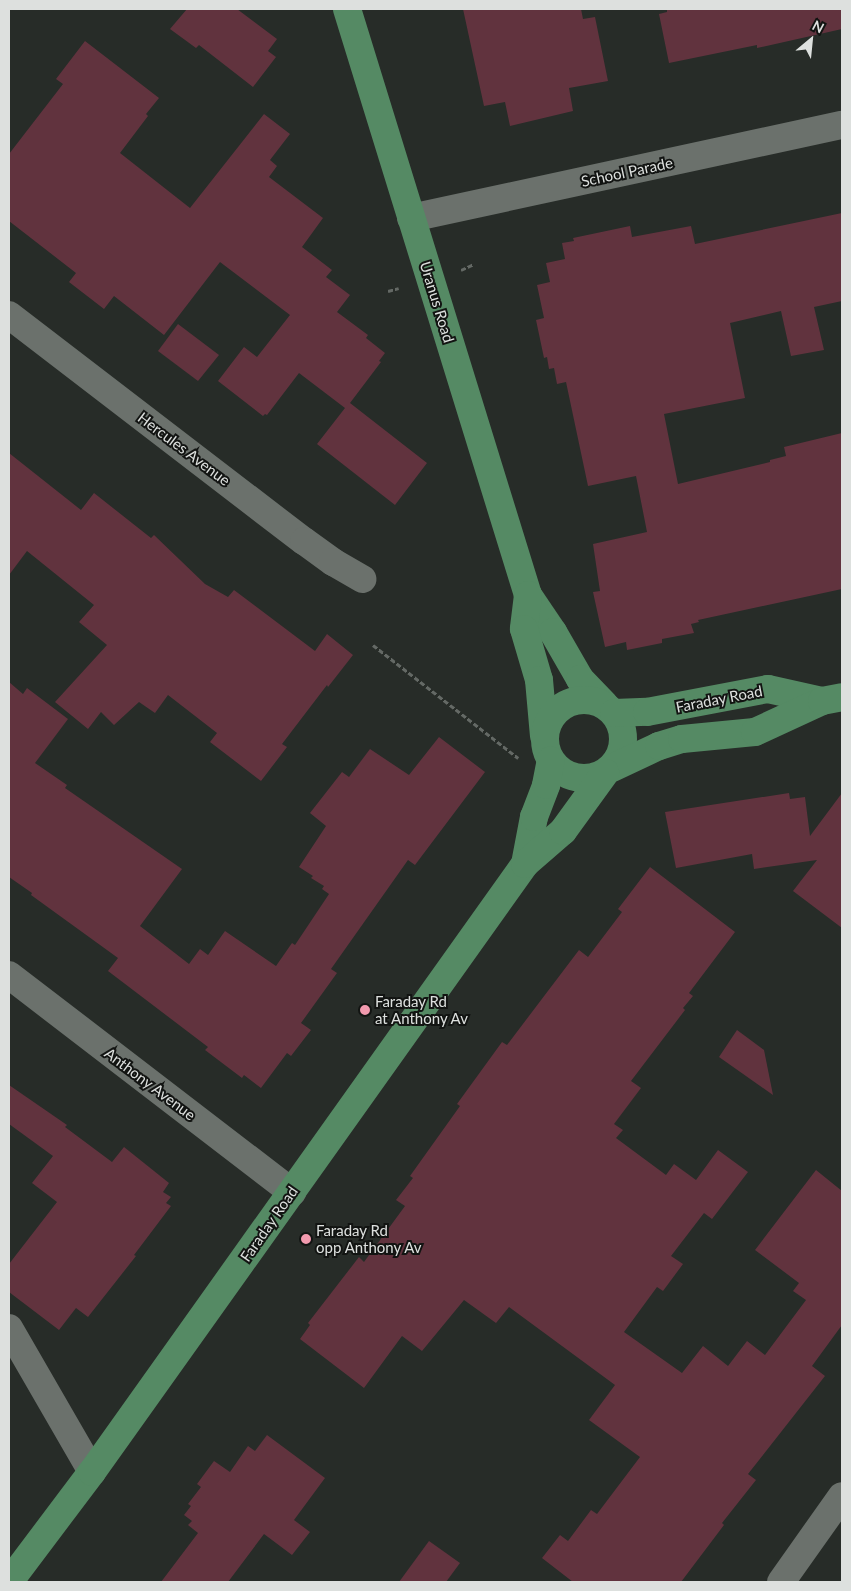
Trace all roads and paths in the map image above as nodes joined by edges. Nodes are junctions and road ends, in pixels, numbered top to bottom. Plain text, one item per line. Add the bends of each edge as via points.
1 (347, 9) edge
2 (842, 125) edge
3 (411, 218) junction
4 (9, 315) edge
5 (362, 579) dead end
6 (528, 595) junction
7 (373, 645) dead end
8 (832, 699) edge
9 (609, 708) junction
10 (548, 749) junction
11 (523, 762) dead end
12 (608, 770) junction
13 (525, 864) junction
14 (9, 976) edge
15 (292, 1192) junction
16 (9, 1328) edge
17 (92, 1472) junction
18 (842, 1496) edge
19 (9, 1582) edge
20 (781, 1582) edge

1 - 3 main road, Uranus Road
2 - 3 street, School Parade
3 - 6 main road, Uranus Road
4 - 5 street, Hercules Avenue via 304,541
6 - 9 main road, Uranus Road via 580,679
6 - 10 main road, Uranus Road via 524,629 539,680
7 - 11 path
8 - 9 main road, Faraday Road via 768,689 647,712
8 - 12 main road, Faraday Road via 755,732 682,739 658,746
9 - 10 main road via 591,700 577,700 565,705 554,713 547,725
9 - 12 main road via 621,723 624,736 622,753
10 - 12 main road via 559,769 581,779 593,778
10 - 13 main road, Faraday Road via 546,785 534,817
12 - 13 main road, Faraday Road via 563,831
13 - 15 main road, Faraday Road
14 - 15 street, Anthony Avenue
15 - 17 main road, Faraday Road
16 - 17 street
17 - 19 main road, Faraday Road
18 - 20 street

